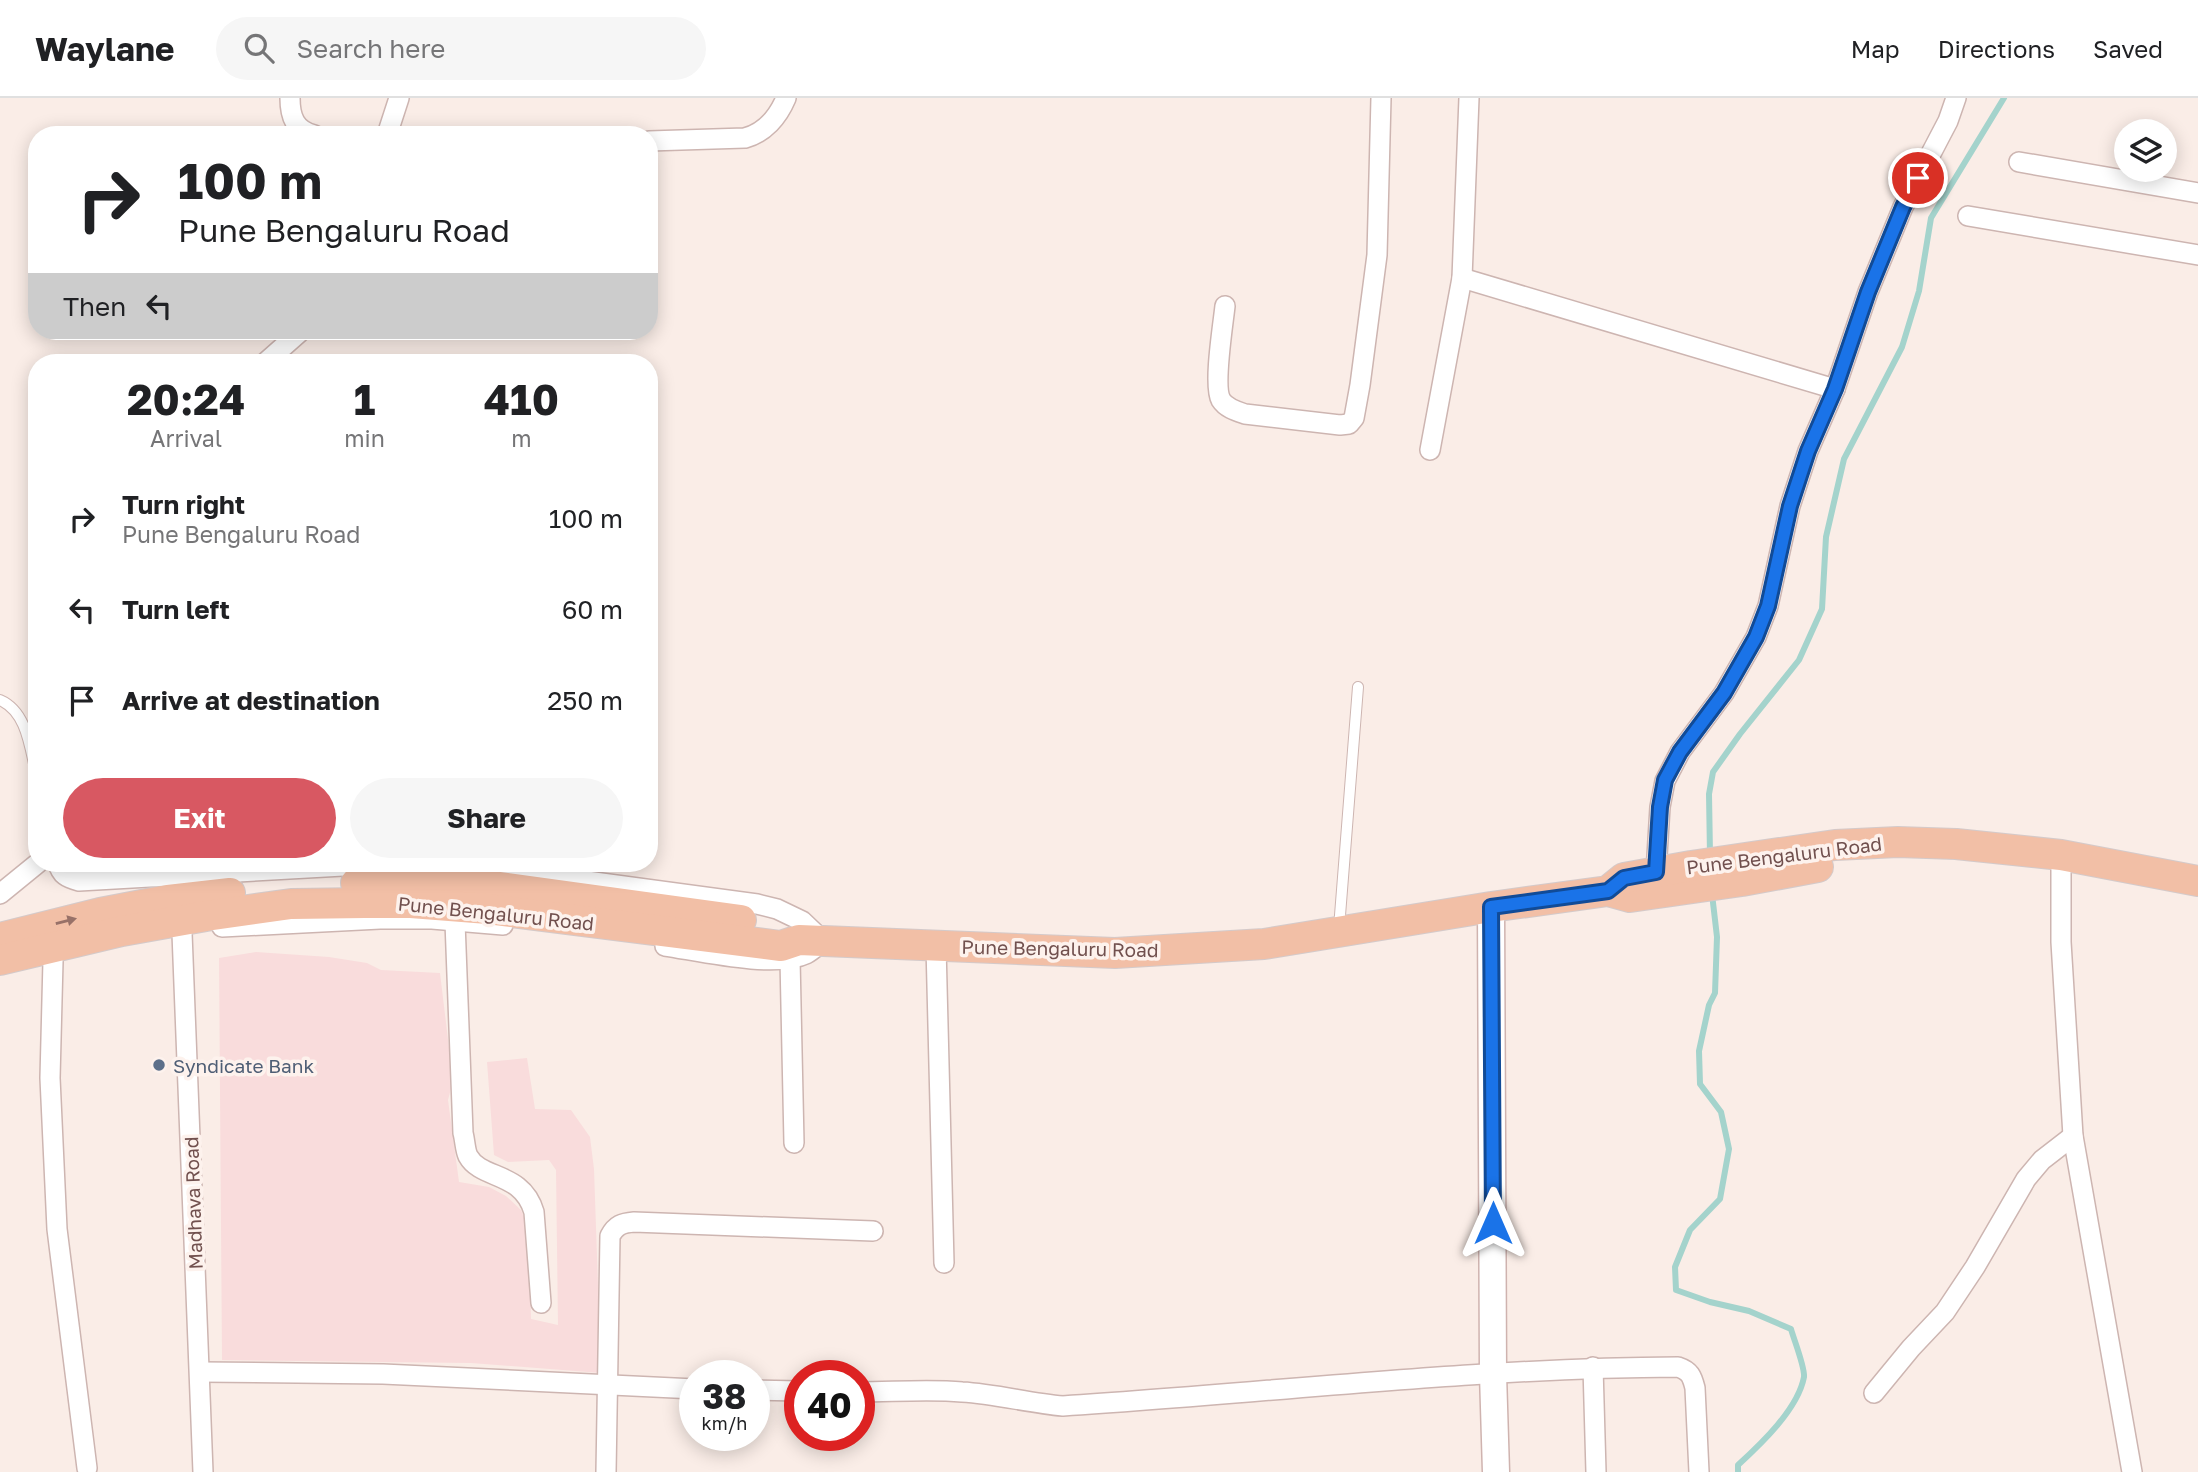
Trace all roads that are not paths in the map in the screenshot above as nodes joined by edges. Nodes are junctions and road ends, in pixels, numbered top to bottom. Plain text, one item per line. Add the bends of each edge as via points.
1 (290, 98) edge
2 (399, 98) edge
3 (786, 98) edge
4 (1381, 98) edge
5 (1469, 98) edge
6 (1956, 98) edge
7 (296, 126) edge
8 (390, 126) edge
9 (658, 141) edge
10 (2019, 162) dead end
11 (2198, 193) edge
12 (1968, 216) dead end
13 (2198, 256) edge
14 (1462, 278) junction
15 (1225, 306) dead end
16 (291, 340) edge
17 (275, 354) edge
18 (1835, 389) junction
19 (1430, 450) dead end
20 (1358, 687) dead end
21 (0, 700) edge
22 (28, 745) edge
23 (2061, 863) junction
24 (28, 871) edge
25 (60, 872) edge
26 (161, 872) edge
27 (514, 872) edge
28 (1656, 872) junction
29 (1690, 877) junction
30 (2198, 881) edge
31 (1608, 891) junction
32 (0, 894) edge
33 (2198, 902) edge
34 (1491, 907) junction
35 (455, 922) junction
36 (1338, 932) junction
37 (182, 933) junction
38 (0, 938) edge
39 (804, 946) junction
40 (936, 946) junction
41 (0, 960) edge
42 (53, 961) junction
43 (0, 975) edge
44 (2073, 1136) junction
45 (794, 1143) dead end
46 (873, 1231) dead end
47 (944, 1263) dead end
48 (541, 1303) dead end
49 (1593, 1367) junction
50 (201, 1372) junction
51 (1493, 1374) junction
52 (609, 1385) junction
53 (679, 1388) edge
54 (875, 1392) edge
55 (1874, 1393) dead end
56 (87, 1468) dead end
57 (203, 1472) edge
58 (606, 1472) edge
59 (1496, 1472) edge
60 (1596, 1472) edge
61 (1699, 1472) edge
62 (2132, 1472) edge

1 - 7 street
2 - 8 street
3 - 9 street via 759,134
4 - 15 street via 1377,255 1360,386 1349,424 1245,414 1222,402 1217,389
5 - 14 street
6 - 18 street via 1903,207
10 - 11 street
12 - 13 street
14 - 18 street
14 - 19 street
16 - 17 street
18 - 28 street via 1790,506 1768,606 1756,637 1665,780
20 - 36 lane
21 - 22 lane via 20,716
23 - 29 main road, Pune Bengaluru Road via 1956,844 1898,842 1835,845 1738,870
23 - 30 main road, Pune Bengaluru Road
23 - 33 main road
23 - 44 street
24 - 32 street
25 - 26 street via 79,881
27 - 39 street via 777,909 802,921
28 - 29 main road, Pune Bengaluru Road
28 - 31 main road, Pune Bengaluru Road via 1624,878
29 - 31 main road via 1630,897
31 - 34 main road, Pune Bengaluru Road
34 - 36 main road, Pune Bengaluru Road
34 - 51 street
35 - 37 street via 348,919
35 - 39 street via 762,959
35 - 48 street via 467,1155 530,1198
36 - 40 main road, Pune Bengaluru Road via 1264,944 1115,953
37 - 42 street
37 - 50 street, Madhava Road
38 -> 39 main road via 168,900 328,883 406,882 470,883 784,926
39 - 40 main road, Pune Bengaluru Road
39 - 41 main road, Pune Bengaluru Road via 488,909 411,903 303,904 134,929
39 - 45 street
40 - 47 street
42 - 43 street
42 - 56 street via 50,1078 57,1229
44 - 55 street via 2026,1179 1945,1312
44 - 62 street
46 - 52 street via 622,1223 610,1236
49 - 51 street
49 - 60 street
49 - 61 street via 1686,1369 1695,1388
50 - 52 street via 383,1374
50 - 57 street, Madhava Road
51 - 54 street via 1063,1406 960,1391
51 - 59 street
52 - 53 street
52 - 58 street

